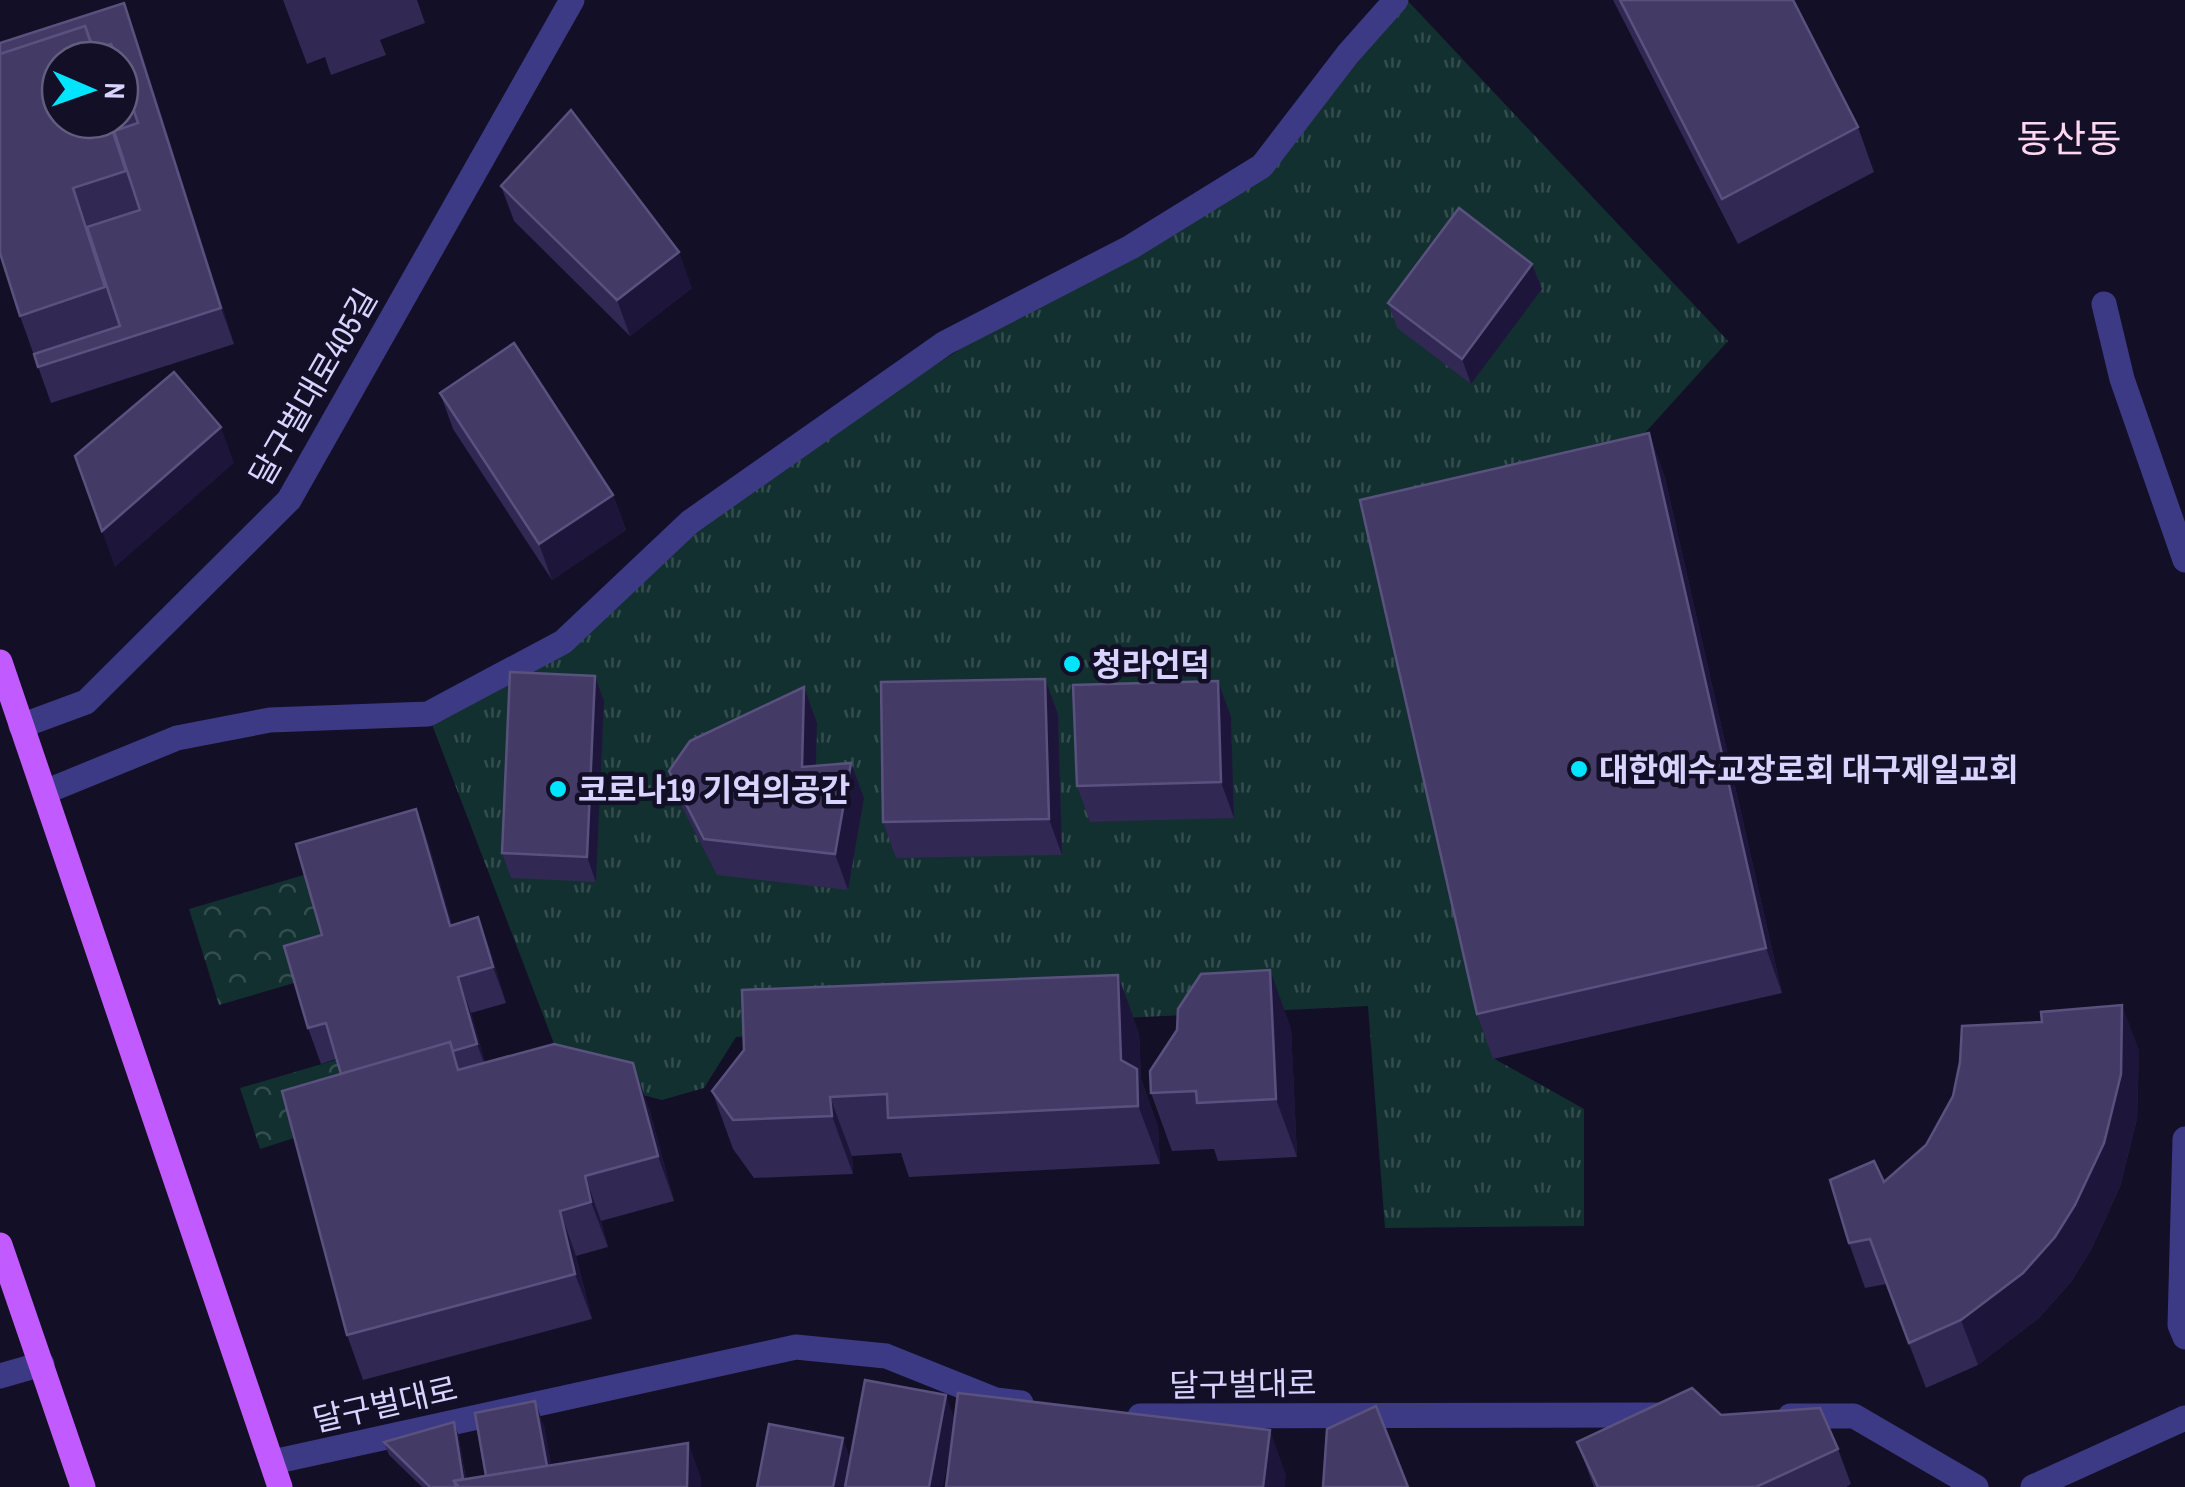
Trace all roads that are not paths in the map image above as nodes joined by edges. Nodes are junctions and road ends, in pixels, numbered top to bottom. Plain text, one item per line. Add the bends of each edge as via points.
1 (572, 0) edge
2 (1396, 0) edge
3 (2104, 304) dead end
4 (2185, 560) edge
5 (0, 662) edge
6 (21, 726) junction
7 (45, 792) junction
8 (2185, 1138) edge
9 (0, 1244) edge
10 (2185, 1337) edge
11 (42, 1364) junction
12 (0, 1376) edge
13 (1051, 1406) edge
14 (1124, 1414) edge
15 (1696, 1416) edge
16 (1755, 1416) edge
17 (2185, 1418) edge
18 (276, 1475) edge
19 (83, 1487) edge
20 (1976, 1487) edge
21 (2032, 1487) edge

1 - 6 street, 달구벌대로405길 via 290,500 86,702
2 - 7 street via 1262,166 1132,247 945,343 690,522 563,642 428,714 270,720 177,738
3 - 4 street via 2122,379
5 - 6 main road, 달구벌대로
6 - 7 main road, 달구벌대로
7 - 18 main road, 달구벌대로
8 - 10 street
9 - 11 main road
11 - 12 street
11 - 19 main road
13 - 18 street, 달구벌대로 via 996,1400 886,1356 796,1348
14 - 15 street, 달구벌대로
16 - 20 street via 1854,1416
17 - 21 street

